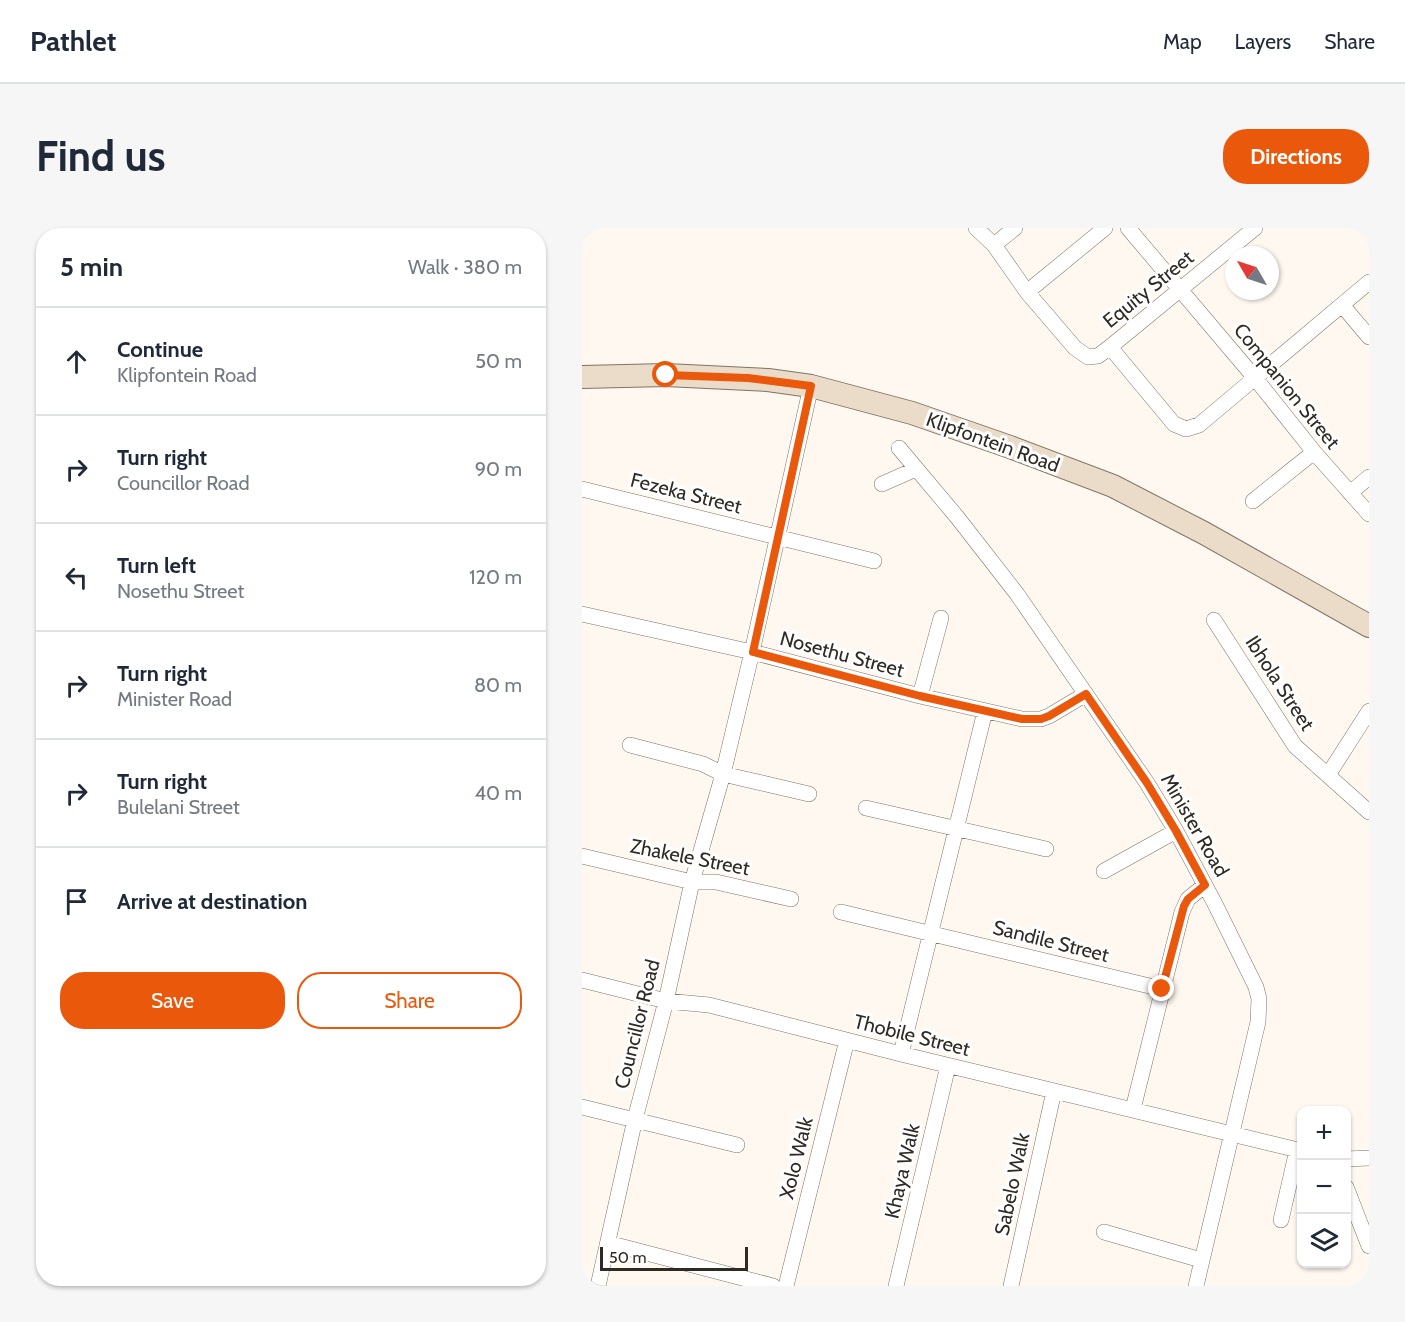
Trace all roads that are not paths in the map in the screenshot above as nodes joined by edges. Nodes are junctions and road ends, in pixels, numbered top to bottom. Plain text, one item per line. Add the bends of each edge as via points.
1 (976, 228) edge
2 (1015, 228) edge
3 (1105, 228) edge
4 (1128, 228) edge
5 (1255, 228) edge
6 (994, 245) junction
7 (1369, 282) edge
8 (1181, 290) junction
9 (1027, 292) junction
10 (1342, 305) junction
11 (1369, 337) edge
12 (1110, 347) junction
13 (582, 377) edge
14 (1255, 378) junction
15 (811, 386) junction
16 (899, 448) dead end
17 (1314, 452) junction
18 (916, 469) junction
19 (1369, 477) edge
20 (882, 484) dead end
21 (582, 489) edge
22 (1350, 493) junction
23 (1253, 501) dead end
24 (1369, 514) edge
25 (779, 538) junction
26 (874, 561) dead end
27 (582, 614) edge
28 (941, 618) dead end
29 (1214, 620) dead end
30 (1369, 626) edge
31 (753, 652) junction
32 (1086, 694) junction
33 (920, 696) junction
34 (985, 711) junction
35 (1369, 711) edge
36 (630, 745) dead end
37 (723, 774) junction
38 (1328, 776) junction
39 (809, 794) dead end
40 (866, 808) dead end
41 (1369, 812) edge
42 (956, 829) junction
43 (1176, 831) junction
44 (1046, 849) dead end
45 (582, 856) edge
46 (1104, 871) dead end
47 (692, 882) junction
48 (1205, 885) junction
49 (791, 899) dead end
50 (842, 912) dead end
51 (931, 934) junction
52 (582, 980) edge
53 (1162, 989) junction
54 (666, 1001) junction
55 (848, 1040) junction
56 (901, 1054) junction
57 (948, 1066) junction
58 (1054, 1091) junction
59 (582, 1107) edge
60 (1133, 1109) junction
61 (635, 1119) junction
62 (1232, 1135) junction
63 (737, 1145) dead end
64 (1297, 1149) edge
65 (1369, 1158) edge
66 (1351, 1159) edge
67 (1297, 1160) edge
68 (1351, 1197) edge
69 (1281, 1220) dead end
70 (1104, 1232) dead end
71 (608, 1243) junction
72 (1369, 1246) edge
73 (1201, 1260) junction
74 (598, 1286) edge
75 (773, 1286) edge
76 (786, 1286) edge
77 (896, 1286) edge
78 (1011, 1286) edge
79 (1196, 1286) edge

1 - 6 street
2 - 6 street
3 - 9 street
4 - 8 street, Companion Street
5 - 8 street, Equity Street
6 - 9 street
7 - 10 street
8 - 12 street, Equity Street
8 - 14 street, Companion Street
9 - 12 street, Equity Street via 1078,351 1093,357
10 - 11 street
10 - 14 street
12 - 14 street via 1174,424 1186,429 1199,425
13 - 15 street, Klipfontein Road via 748,378
14 - 17 street, Companion Street
15 - 25 street, Councillor Road
15 - 30 street, Klipfontein Road via 912,413 1113,486
16 - 18 street, Minister Road
17 - 22 street, Companion Street
17 - 23 street
18 - 20 street
18 - 32 street, Minister Road via 1017,594
19 - 22 street
21 - 25 street, Fezeka Street
22 - 24 street, Companion Street
25 - 26 street
25 - 31 street, Councillor Road
27 - 31 street, Nosethu Street
28 - 33 street
29 - 38 street, Ibhola Street via 1287,737
31 - 33 street, Nosethu Street
31 - 37 street, Councillor Road
32 - 34 street, Nosethu Street via 1041,719
32 - 43 street, Minister Road
33 - 34 street, Nosethu Street
34 - 42 street
35 - 38 street
36 - 37 street via 703,764
37 - 39 street
37 - 47 street, Councillor Road
38 - 41 street, Ibhola Street
40 - 42 street
42 - 44 street
42 - 51 street
43 - 46 street
43 - 48 street, Minister Road
45 - 47 street, Zhakele Street
47 - 49 street, Zhakele Street via 716,882
47 - 54 street, Councillor Road
48 - 53 street via 1184,906
48 - 62 street, Minister Road via 1252,976 1258,999 1258,1022
50 - 51 street, Sandile Street
51 - 53 street, Sandile Street
51 - 56 street
52 - 54 street, Thobile Street
53 - 60 street
54 - 55 street, Thobile Street via 709,1005
54 - 61 street, Councillor Road
55 - 56 street, Thobile Street
55 - 76 street, Xolo Walk
56 - 57 street, Thobile Street
57 - 58 street, Thobile Street
57 - 77 street, Khaya Walk
58 - 60 street, Thobile Street
58 - 78 street, Sabelo Walk
59 - 61 street
60 - 62 street, Thobile Street
61 - 63 street
61 - 71 street, Councillor Road
62 - 64 street, Thobile Street
62 - 73 street, Minister Road
65 - 66 street
67 - 69 street
68 - 72 street
70 - 73 street
71 - 74 street, Councillor Road
71 - 75 street
73 - 79 street, Minister Road

